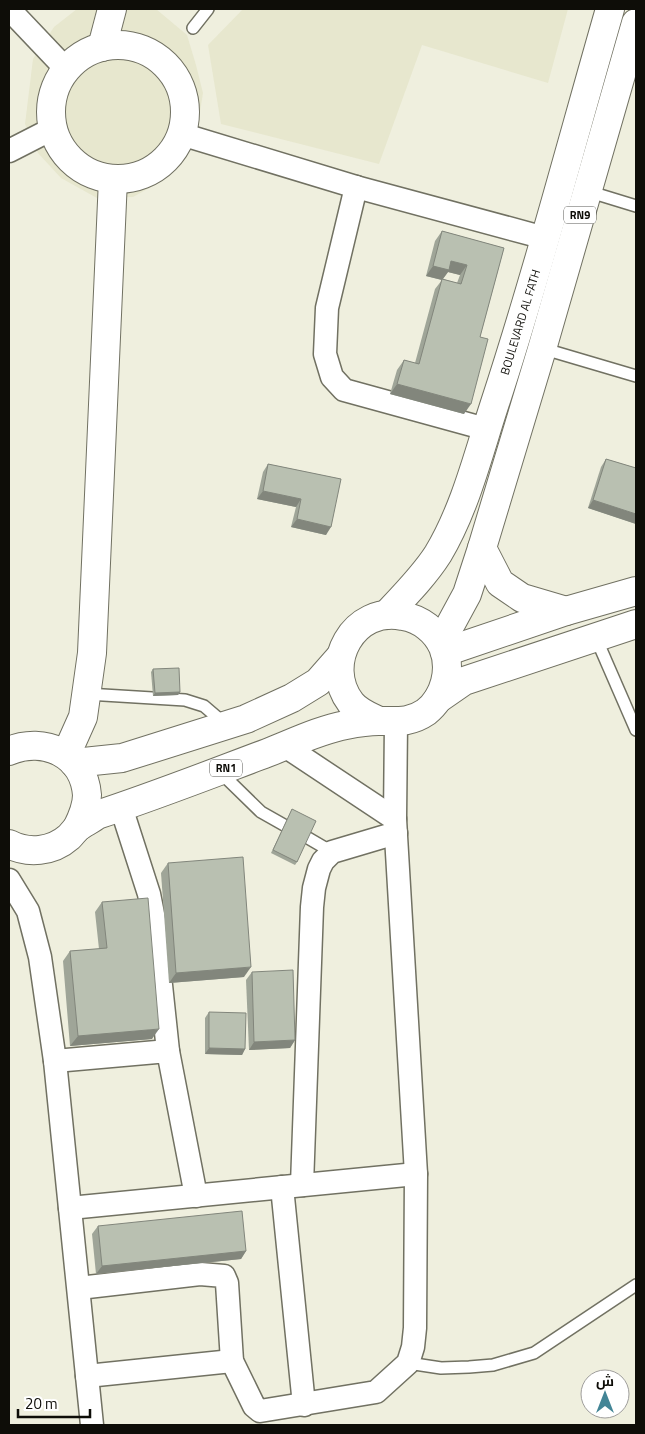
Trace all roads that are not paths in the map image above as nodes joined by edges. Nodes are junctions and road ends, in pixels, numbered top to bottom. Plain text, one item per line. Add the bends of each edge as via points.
1 (9, 9) edge
2 (112, 9) edge
3 (120, 9) edge
4 (208, 9) edge
5 (610, 9) edge
6 (636, 23) edge
7 (193, 28) dead end
8 (115, 46) junction
9 (66, 69) junction
10 (52, 129) junction
11 (182, 134) junction
12 (9, 151) edge
13 (113, 179) junction
14 (356, 187) junction
15 (587, 191) junction
16 (636, 206) edge
17 (544, 238) junction
18 (529, 344) junction
19 (636, 376) edge
20 (486, 428) junction
21 (482, 548) junction
22 (636, 591) edge
23 (566, 611) junction
24 (386, 615) junction
25 (636, 624) edge
26 (596, 638) junction
27 (443, 647) junction
28 (340, 657) junction
29 (87, 694) junction
30 (438, 699) junction
31 (388, 722) junction
32 (227, 725) junction
33 (636, 730) edge
34 (285, 746) junction
35 (9, 751) edge
36 (70, 759) junction
37 (219, 771) junction
38 (121, 807) junction
39 (284, 825) edge
40 (396, 826) junction
41 (77, 828) junction
42 (308, 838) edge
43 (20, 848) edge
44 (332, 852) junction
45 (9, 869) edge
46 (9, 880) edge
47 (168, 1051) junction
48 (55, 1061) junction
49 (416, 1174) junction
50 (292, 1186) junction
51 (196, 1196) junction
52 (70, 1208) junction
53 (636, 1285) edge
54 (79, 1288) junction
55 (232, 1361) junction
56 (408, 1364) junction
57 (87, 1376) junction
58 (304, 1405) junction
59 (92, 1425) edge

1 - 9 street
2 - 8 main road
3 - 8 main road
4 - 7 lane
5 - 17 main road, BOULEVARD AL FATH / RN9
6 - 15 main road, BOULEVARD AL FATH / RN9
8 - 9 main road via 84,54
8 - 11 main road via 150,53 171,71 182,91 185,111
9 - 10 main road via 54,90 50,114
10 - 12 street
10 - 13 main road via 72,162 92,174
11 - 13 main road via 172,153 154,168 137,176
11 - 14 street
13 - 29 main road via 92,653
14 - 17 street
14 - 20 street via 327,308 325,354 332,377 344,390
15 - 16 lane
15 - 18 main road, BOULEVARD AL FATH / RN9
17 - 18 main road, BOULEVARD AL FATH / RN9
18 - 19 lane
18 - 20 main road, BOULEVARD AL FATH / RN9
18 - 21 main road, BOULEVARD AL FATH / RN9
20 - 24 main road, BOULEVARD AL FATH / RN9 via 458,512 438,554
21 - 23 main road via 500,583 522,598
21 - 27 main road, BOULEVARD AL FATH / RN9 via 467,594
22 - 23 main road
23 - 27 main road
24 - 27 main road via 418,620 431,630
24 - 28 main road via 370,619 357,629 346,641
25 - 26 main road, RN1
26 - 30 main road, RN1 via 464,681
26 - 33 lane
27 - 30 main road, RN1 via 448,668
28 - 31 main road via 343,689 352,703 364,714
28 - 32 main road via 318,682 292,698
29 - 32 lane via 185,700 204,706
29 - 36 main road
30 - 31 main road, RN1 via 412,719
31 - 34 main road, RN1 via 336,727
31 - 40 street
32 - 36 main road via 122,758
34 - 37 main road, RN1
34 - 40 street
35 - 36 main road via 36,744 52,748
36 - 41 main road, RN1 via 83,778 87,795 85,812
37 - 38 main road, RN1
37 - 39 lane via 261,812
38 - 41 main road, RN1 via 98,815
38 - 47 street via 154,919
40 - 44 street
40 - 49 street
41 - 43 main road, RN1 via 68,838 44,850
42 - 44 lane
43 - 45 main road, RN1
44 - 50 street via 319,869 312,907
46 - 48 street via 28,911 40,956
47 - 48 street
47 - 51 street
48 - 52 street
49 - 50 street
49 - 56 street via 415,1328
50 - 51 street
50 - 58 street
51 - 52 street
52 - 54 street
53 - 56 lane via 534,1353 492,1365 441,1368
54 - 55 street via 200,1274 224,1276
54 - 57 street
55 - 57 street
55 - 58 street via 260,1412
56 - 58 street via 376,1392
57 - 59 street

